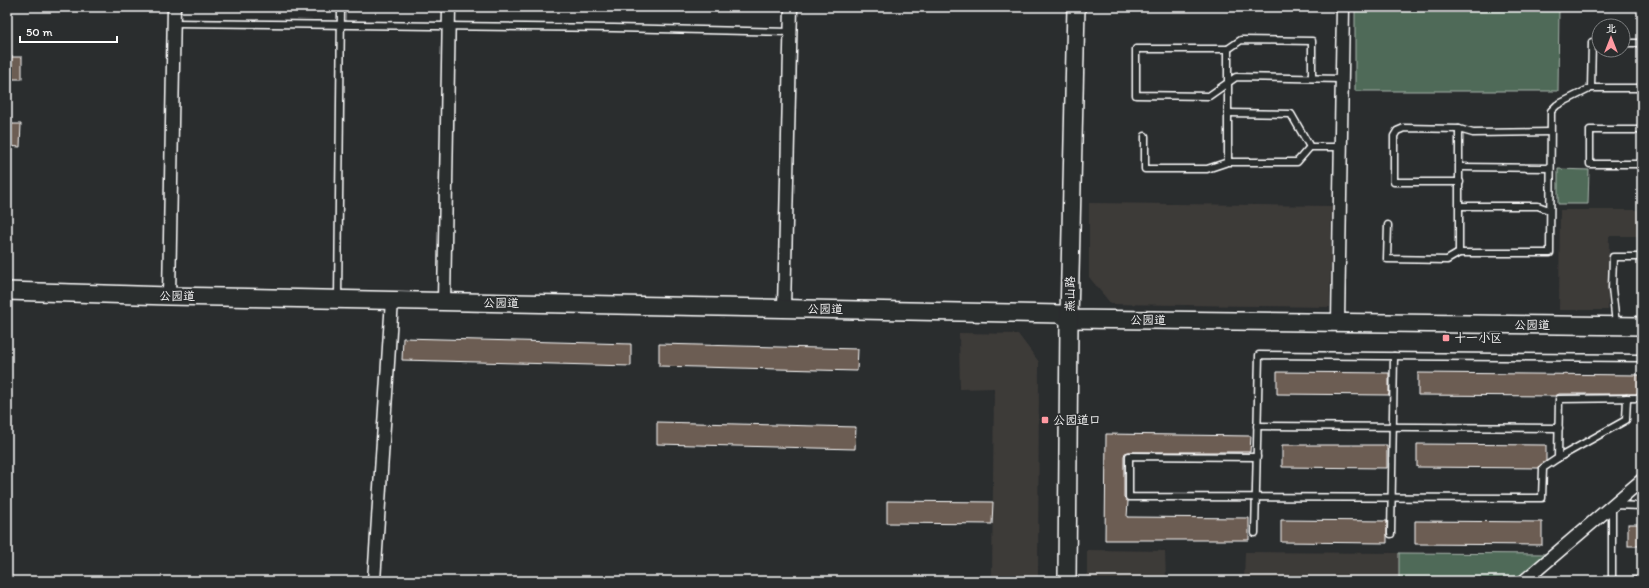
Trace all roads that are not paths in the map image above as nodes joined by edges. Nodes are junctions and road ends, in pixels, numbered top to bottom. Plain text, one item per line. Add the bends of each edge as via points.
1 (174, 7) edge
2 (341, 7) edge
3 (449, 7) edge
4 (791, 7) edge
5 (1065, 7) edge
6 (1076, 7) edge
7 (1343, 7) edge
8 (174, 23) junction
9 (341, 25) junction
10 (448, 27) junction
11 (790, 32) junction
12 (1631, 43) edge
13 (1642, 43) edge
14 (1228, 49) junction
15 (1592, 58) edge
16 (1312, 78) junction
17 (1342, 79) junction
18 (1228, 83) junction
19 (1591, 88) junction
20 (1642, 88) edge
21 (1228, 113) junction
22 (1459, 128) junction
23 (1642, 130) edge
24 (1550, 132) junction
25 (1145, 136) dead end
26 (1310, 147) junction
27 (1341, 147) junction
28 (1228, 162) junction
29 (1642, 164) edge
30 (1460, 167) junction
31 (1550, 168) junction
32 (1460, 182) junction
33 (1460, 206) junction
34 (1549, 210) junction
35 (1388, 225) dead end
36 (1459, 253) junction
37 (1642, 257) edge
38 (7, 291) edge
39 (170, 296) junction
40 (338, 299) junction
41 (392, 300) junction
42 (444, 302) junction
43 (784, 308) junction
44 (1065, 316) junction
45 (1338, 322) junction
46 (1616, 326) junction
47 (1642, 326) edge
48 (1394, 356) junction
49 (1642, 358) edge
50 (1627, 398) junction
51 (1642, 398) edge
52 (1257, 426) junction
53 (1392, 427) junction
54 (1559, 428) junction
55 (1257, 456) junction
56 (1558, 458) junction
57 (1642, 480) edge
58 (1256, 497) junction
59 (1391, 498) junction
60 (1612, 505) junction
61 (1642, 506) edge
62 (1255, 533) dead end
63 (1391, 534) dead end
64 (374, 581) edge
65 (1056, 581) edge
66 (1067, 581) edge
67 (1524, 581) edge
68 (1642, 581) edge

1 - 8 street
2 - 9 lane
3 - 10 street
4 - 11 street
5 - 44 main road, 燕山路
6 - 44 main road, 燕山路
7 - 17 street
8 - 9 lane
8 - 39 street
9 - 10 lane
9 - 40 lane
10 - 11 lane
10 - 42 street
11 - 43 street
12 - 13 lane
14 - 16 lane via 1241,40 1312,41
14 - 18 lane
14 - 18 lane via 1136,49 1136,95 1209,96
15 - 19 lane
16 - 17 lane
16 - 18 lane via 1236,77
17 - 27 street
18 - 21 lane
19 - 20 lane
19 - 24 lane via 1557,105 1551,111
21 - 26 lane via 1291,114
21 - 28 lane
22 - 24 lane via 1473,133
22 - 30 lane
22 - 32 lane via 1404,128 1397,131 1394,136 1394,182
23 - 29 lane via 1590,130 1590,164
24 - 31 lane
25 - 28 lane via 1145,169 1207,169
26 - 27 lane
26 - 28 lane via 1296,162
27 - 45 street
30 - 31 lane
30 - 32 lane
31 - 34 lane
32 - 33 lane
33 - 34 lane via 1538,206
33 - 36 lane
34 - 36 lane via 1550,253
35 - 36 lane via 1387,259 1447,260
37 - 46 lane via 1613,257 1612,288
38 - 39 main road, 公园道
39 - 40 main road, 公园道
40 - 41 main road, 公园道
41 - 42 main road, 公园道
41 - 64 street
42 - 43 main road, 公园道
43 - 44 main road, 公园道
44 - 45 main road, 公园道
44 - 65 main road, 燕山路
44 - 66 main road, 燕山路
45 - 46 main road, 公园道
46 - 47 main road, 公园道
48 - 49 lane
48 - 52 lane via 1259,355
48 - 53 lane
50 - 51 lane
50 - 54 lane via 1559,399
50 - 56 lane via 1626,420
52 - 53 lane
52 - 55 lane
53 - 54 lane
53 - 59 lane
54 - 56 lane
55 - 58 lane
55 - 58 lane via 1129,456 1129,497
56 - 59 lane via 1543,468 1542,498
57 - 60 street
58 - 59 lane
58 - 62 lane
59 - 63 lane
60 - 61 lane
60 - 67 street
60 - 68 lane via 1612,581

